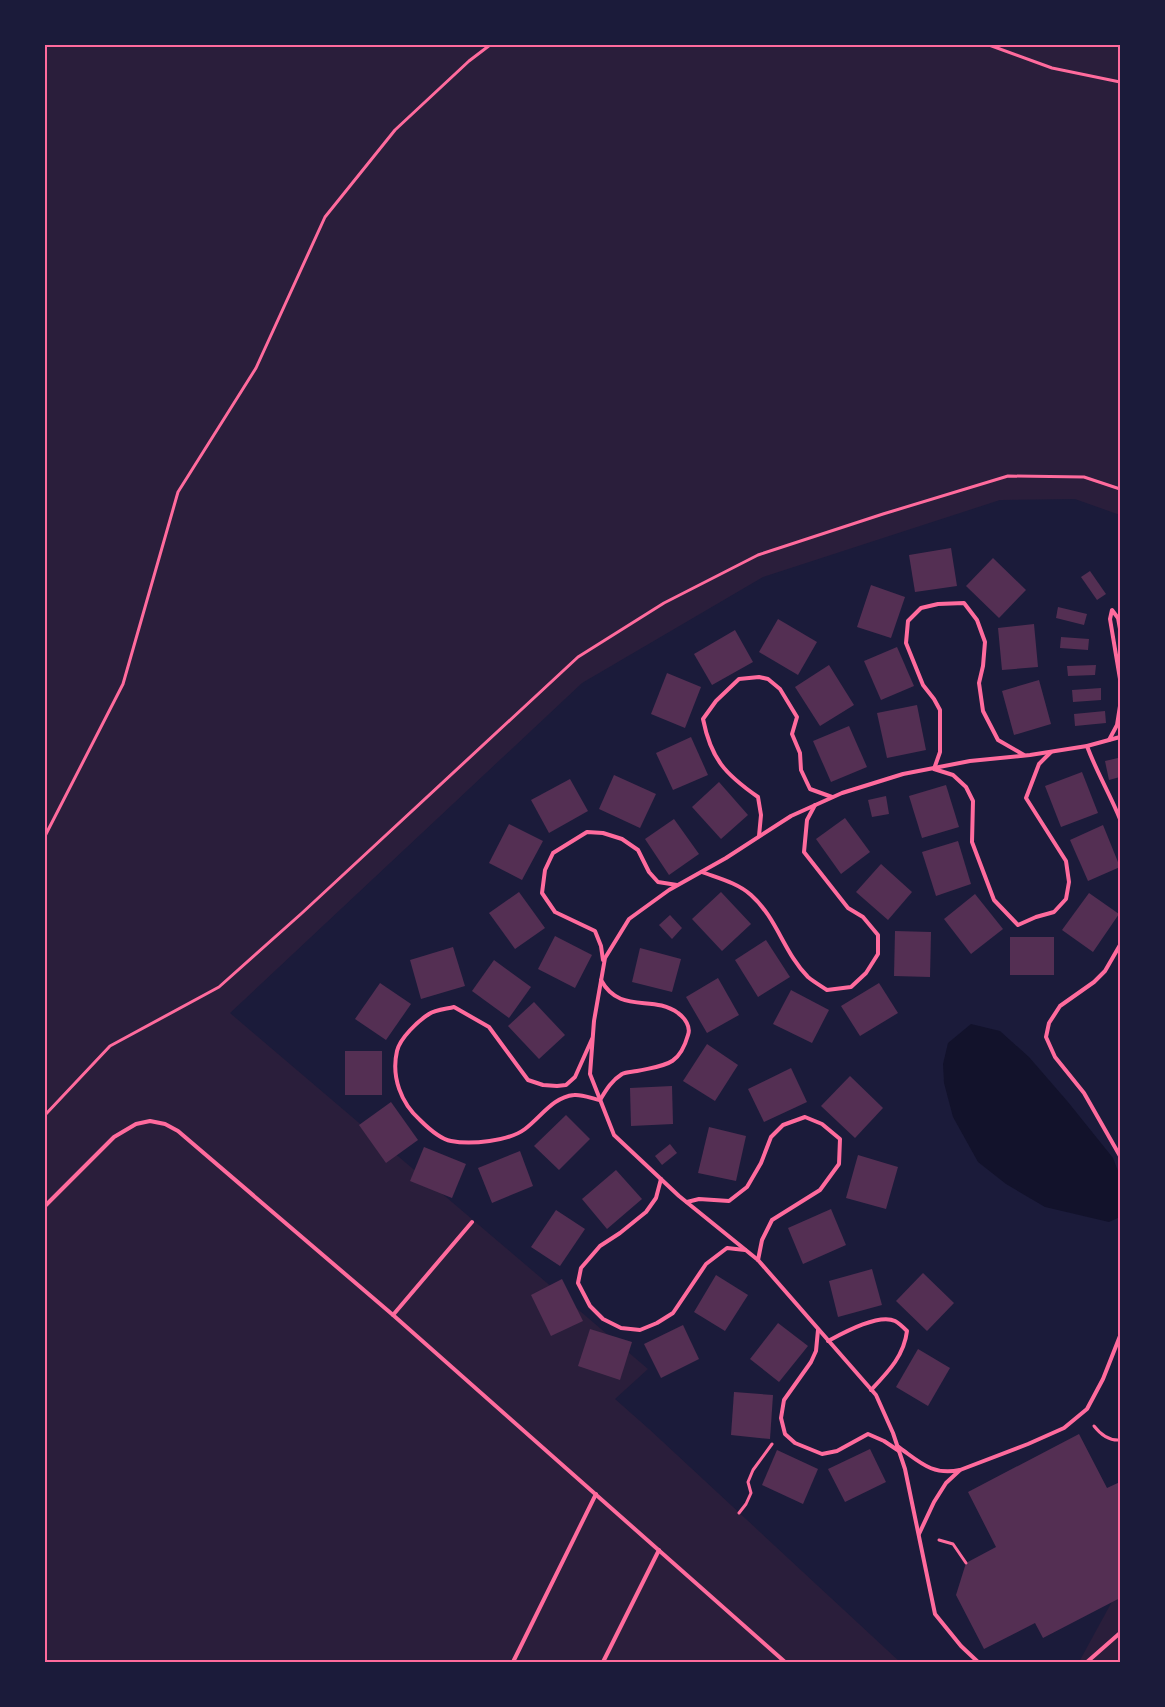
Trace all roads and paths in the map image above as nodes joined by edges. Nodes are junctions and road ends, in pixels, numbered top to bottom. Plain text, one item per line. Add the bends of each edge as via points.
1 (490, 45) edge
2 (989, 45) edge
3 (1120, 82) edge
4 (1120, 489) edge
5 (1120, 630) edge
6 (1120, 679) edge
7 (1120, 706) edge
8 (1120, 737) edge
9 (1109, 740) junction
10 (1087, 746) junction
11 (1051, 752) junction
12 (1024, 756) junction
13 (934, 769) junction
14 (832, 797) junction
15 (816, 804) junction
16 (1120, 819) edge
17 (45, 836) edge
18 (759, 836) junction
19 (702, 872) junction
20 (679, 885) junction
21 (1120, 945) edge
22 (604, 965) junction
23 (601, 980) junction
24 (593, 1037) junction
25 (600, 1100) junction
26 (45, 1115) edge
27 (1120, 1156) edge
28 (661, 1179) junction
29 (687, 1202) junction
30 (45, 1206) edge
31 (472, 1222) dead end
32 (745, 1250) junction
33 (758, 1260) junction
34 (393, 1315) junction
35 (818, 1330) junction
36 (1120, 1336) edge
37 (828, 1341) junction
38 (871, 1390) junction
39 (1087, 1409) junction
40 (788, 1437) junction
41 (1120, 1440) edge
42 (898, 1449) junction
43 (960, 1470) junction
44 (596, 1494) junction
45 (738, 1513) dead end
46 (919, 1534) junction
47 (659, 1550) junction
48 (966, 1563) dead end
49 (1120, 1633) edge
50 (513, 1662) edge
51 (603, 1662) edge
52 (785, 1662) edge
53 (978, 1662) edge
54 (1087, 1662) edge

1 - 17 path via 394,130 325,217 256,368 178,492 123,684
2 - 3 path via 1052,68
4 - 26 path via 1084,477 1008,476 758,555 664,603 578,657 219,988 110,1046
5 - 6 lane via 1118,618 1112,610 1110,619
7 - 9 lane
8 - 9 lane
9 - 10 lane
10 - 11 lane
10 - 16 lane
11 - 12 lane
11 - 13 lane via 1039,764 1026,798 1066,861 1070,882 1066,899 1054,912 1018,925 994,900 972,842 972,801 966,787 952,775
12 - 13 lane via 970,761
12 - 13 lane via 998,740 983,711 979,683 985,642 977,620 964,603 938,604 921,608 908,621 906,643 923,685 940,710 940,752
13 - 14 lane via 903,774
14 - 15 lane
14 - 18 lane via 810,789 801,770 800,753 792,734 797,717 780,689 768,679 759,677 739,680 716,701 703,719 713,754 729,774 758,797 761,815
15 - 18 lane
15 - 19 lane via 806,820 804,852 848,908 863,916 878,935 878,954 866,973 851,987 827,990 808,977 792,956 766,909 749,893
18 - 19 lane
19 - 20 lane
20 - 22 lane via 629,920 605,958
20 - 22 lane via 658,882 638,850 622,838 603,833 587,832 553,853 545,870 542,893 555,912 595,931
21 - 27 lane via 1105,971 1060,1006 1049,1023 1046,1038 1055,1057 1084,1093
22 - 23 lane
23 - 24 lane
23 - 25 lane via 620,999 672,1008 684,1017 689,1031 685,1047 674,1061 657,1068 623,1073 610,1084
24 - 25 lane via 590,1074
24 - 25 lane via 574,1077 566,1085 543,1085 528,1080 489,1027 454,1007 430,1013 410,1029 397,1050 396,1074 399,1091 412,1113 429,1130 450,1141 502,1138 523,1130 557,1100 575,1094
25 - 28 lane via 614,1135
28 - 29 lane
28 - 32 lane via 656,1198 646,1212 600,1246 581,1268 578,1283 590,1306 602,1319 621,1328 640,1330 657,1323 673,1313 706,1264 727,1248
29 - 32 lane
29 - 33 lane via 699,1199 729,1201 747,1187 772,1137 784,1125 805,1117 822,1124 840,1139 839,1164 820,1190 772,1220 762,1240
30 - 34 lane via 114,1137 136,1124 150,1121 165,1124 189,1139
31 - 34 lane
32 - 33 lane
33 - 35 lane
34 - 44 lane
35 - 37 lane
35 - 40 lane via 816,1351 811,1362 784,1400 781,1418
36 - 39 lane
37 - 38 lane
37 - 38 lane via 881,1319 895,1320 908,1331 906,1344 891,1370
38 - 42 lane
39 - 41 path via 1100,1434 1113,1441
39 - 43 lane via 1064,1428
40 - 42 lane via 822,1454 836,1451 868,1434
40 - 45 path via 771,1445 752,1470 748,1482 751,1493
42 - 43 lane via 929,1468 947,1473
42 - 46 lane via 906,1469
43 - 46 lane via 946,1483
44 - 47 lane
44 - 50 lane
46 - 48 path via 953,1544
46 - 53 lane via 935,1614
47 - 51 lane
47 - 52 lane
49 - 54 lane

